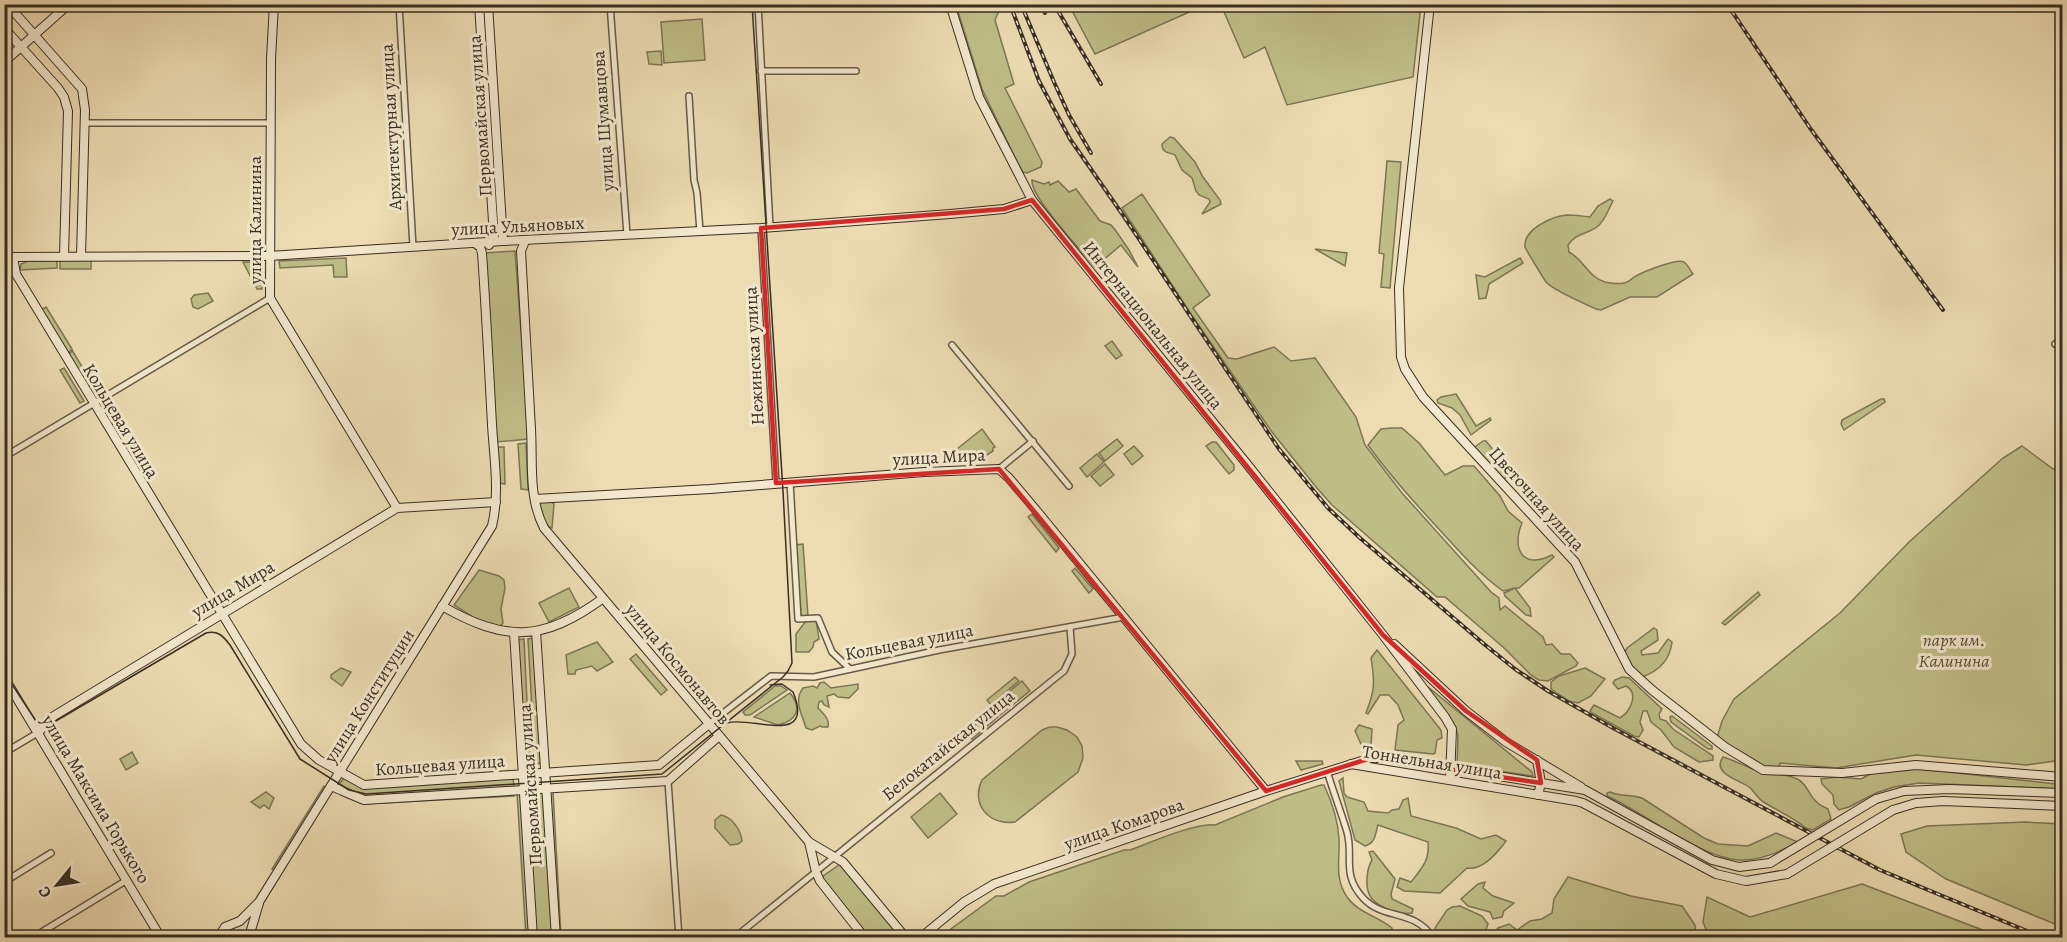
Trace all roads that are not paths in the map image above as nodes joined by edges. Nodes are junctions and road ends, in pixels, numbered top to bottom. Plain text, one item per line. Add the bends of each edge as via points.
1 (7, 4) edge
2 (69, 4) edge
3 (274, 4) edge
4 (399, 4) edge
5 (479, 4) edge
6 (488, 4) edge
7 (610, 4) edge
8 (758, 4) edge
9 (950, 4) edge
10 (1430, 4) edge
11 (4, 28) edge
12 (35, 35) junction
13 (22, 47) junction
14 (4, 62) edge
15 (761, 70) junction
16 (856, 71) dead end
17 (689, 96) dead end
18 (85, 110) junction
19 (68, 111) junction
20 (84, 123) junction
21 (270, 123) junction
22 (1032, 200) junction
23 (766, 227) junction
24 (700, 231) junction
25 (627, 235) junction
26 (503, 241) junction
27 (525, 241) junction
28 (492, 242) junction
29 (475, 243) junction
30 (412, 247) junction
31 (521, 251) junction
32 (482, 253) junction
33 (64, 256) junction
34 (81, 256) junction
35 (269, 256) junction
36 (8, 257) edge
37 (270, 298) junction
38 (2062, 340) edge
39 (2055, 344) dead end
40 (952, 345) dead end
41 (92, 403) junction
42 (1033, 441) junction
43 (4, 457) edge
44 (999, 469) junction
45 (790, 482) junction
46 (776, 483) junction
47 (1070, 486) dead end
48 (535, 499) junction
49 (495, 502) junction
50 (397, 508) junction
51 (602, 598) junction
52 (442, 606) junction
53 (221, 614) junction
54 (1124, 616) junction
55 (1070, 627) junction
56 (536, 631) junction
57 (514, 632) junction
58 (1383, 635) junction
59 (850, 669) junction
60 (4, 677) edge
61 (709, 724) junction
62 (39, 732) junction
63 (719, 736) junction
64 (4, 753) edge
65 (1537, 760) junction
66 (1350, 763) junction
67 (1451, 769) junction
68 (1327, 771) junction
69 (339, 772) junction
70 (523, 774) junction
71 (544, 774) junction
72 (2062, 777) edge
73 (1450, 779) junction
74 (668, 781) junction
75 (1541, 783) junction
76 (331, 786) junction
77 (545, 790) junction
78 (1585, 790) junction
79 (525, 791) junction
80 (1266, 791) junction
81 (2062, 793) edge
82 (1538, 795) junction
83 (2062, 806) edge
84 (809, 842) junction
85 (51, 853) dead end
86 (833, 857) junction
87 (816, 872) junction
88 (127, 880) junction
89 (4, 882) edge
90 (259, 902) junction
91 (240, 921) junction
92 (251, 934) edge
93 (32, 938) edge
94 (161, 938) edge
95 (218, 938) edge
96 (533, 938) edge
97 (555, 938) edge
98 (678, 938) edge
99 (735, 938) edge
100 (865, 938) edge
101 (906, 938) edge
102 (920, 938) edge
103 (1432, 938) edge

1 - 12 main road
2 - 12 main road
3 - 21 main road, улица Калинина
4 - 30 street, Архитектурная улица
5 - 28 main road, Первомайская улица
6 - 26 main road, Первомайская улица
7 - 25 street, улица Шумавцова
8 - 15 street, Нежинская улица
9 - 22 main road, Интернациональная улица via 979,97
10 - 72 main road, Цветочная улица via 1399,288 1401,357 1423,397 1575,562 1629,669 1725,747 1763,770 1842,773 1916,765
11 - 13 main road
12 - 13 main road
12 - 18 main road via 82,89
13 - 14 main road
13 - 19 main road via 58,88
15 - 16 street
15 - 23 street, Нежинская улица
17 - 24 street
18 - 19 main road
18 - 20 main road
19 - 33 main road
20 - 21 street
20 - 34 main road
21 - 35 main road, улица Калинина
22 - 23 main road, улица Ульяновых via 1004,209
22 - 58 main road, Интернациональная улица
23 - 24 main road, улица Ульяновых
23 - 46 street, Нежинская улица
24 - 25 main road, улица Ульяновых
25 - 27 main road, улица Ульяновых
26 - 27 main road, улица Ульяновых
26 - 28 main road, улица Ульяновых
26 - 31 main road
27 - 31 main road
28 - 29 main road, улица Ульяновых
28 - 32 main road
29 - 30 main road, улица Ульяновых
29 - 32 main road
30 - 35 main road, улица Ульяновых
31 - 48 main road
32 - 49 main road
33 - 34 main road, улица Ульяновых
33 - 36 main road, улица Ульяновых
34 - 35 main road, улица Ульяновых
35 - 37 main road, улица Калинина
36 - 41 main road, Кольцевая улица
37 - 41 street
37 - 50 main road, улица Калинина
38 - 39 street
40 - 42 street
41 - 43 street
41 - 53 main road, Кольцевая улица
42 - 44 street
42 - 47 street
44 - 45 main road, улица Мира
44 - 54 main road, улица Мира
45 - 46 main road, улица Мира
45 - 59 street via 798,619 818,618 832,652
46 - 48 main road, улица Мира
48 - 51 main road, улица Космонавтов via 544,528
49 - 50 main road, улица Мира
49 - 52 main road, улица Конституции via 492,526
50 - 53 main road, улица Мира
51 - 56 main road via 579,615
51 - 61 main road, улица Космонавтов
52 - 57 main road via 473,623
52 - 69 main road, улица Конституции
53 - 62 main road, улица Мира via 49,719
53 - 69 main road, Кольцевая улица via 301,744
54 - 55 street, Кольцевая улица
54 - 80 main road, улица Мира
55 - 59 street, Кольцевая улица
55 - 86 street, Белокатайская улица via 1072,654 1064,671
56 - 57 main road
56 - 71 main road, Первомайская улица
57 - 70 main road, Первомайская улица
58 - 65 main road, Интернациональная улица via 1466,711
58 - 67 main road, Интернациональная улица via 1452,729
59 - 61 street, Кольцевая улица via 814,677 771,676
60 - 62 main road, улица Максима Горького
61 - 63 main road, улица Космонавтов
61 - 71 main road, Кольцевая улица via 659,765
62 - 64 street, улица Мира
62 - 88 main road, улица Максима Горького
63 - 74 main road
63 - 84 main road, улица Космонавтов
65 - 75 main road
65 - 78 main road, Интернациональная улица
66 - 67 main road, Тоннельная улица via 1386,758
66 - 68 main road, улица Комарова
66 - 73 main road, Тоннельная улица
67 - 73 main road, Интернациональная улица
67 - 75 main road, Тоннельная улица
68 - 80 main road, улица Комарова
68 - 103 street via 1348,835 1351,880 1364,899 1388,913 1411,918 1427,928
69 - 70 main road, Кольцевая улица via 364,785
69 - 76 main road, улица Конституции
70 - 71 main road, Кольцевая улица
70 - 79 main road, Первомайская улица
71 - 77 main road, Первомайская улица
73 - 82 main road, Тоннельная улица
74 - 77 main road, Кольцевая улица
74 - 98 street
75 - 78 main road, Тоннельная улица
75 - 82 main road
76 - 79 main road, Кольцевая улица via 364,800
76 - 90 main road, улица Конституции
77 - 79 main road, Кольцевая улица
77 - 97 main road, Первомайская улица
78 - 81 main road, Тоннельная улица, bridge via 1712,860 1739,867 1770,863 1876,800 1904,791
79 - 96 main road, Первомайская улица
80 - 102 main road, улица Комарова via 994,884 964,902
82 - 83 main road, Тоннельная улица, bridge via 1583,803 1716,874 1746,881 1787,874 1893,810 1916,803
84 - 86 main road, улица Космонавтов
84 - 87 main road, улица Космонавтов
85 - 89 street
86 - 87 street, Белокатайская улица
86 - 101 main road, улица Космонавтов via 843,862
87 - 99 street, Белокатайская улица
87 - 100 main road, улица Космонавтов
88 - 93 street
88 - 94 main road, улица Максима Горького
90 - 91 main road, улица Конституции
90 - 92 main road, улица Конституции
91 - 92 street
91 - 95 main road, улица Конституции via 225,927

